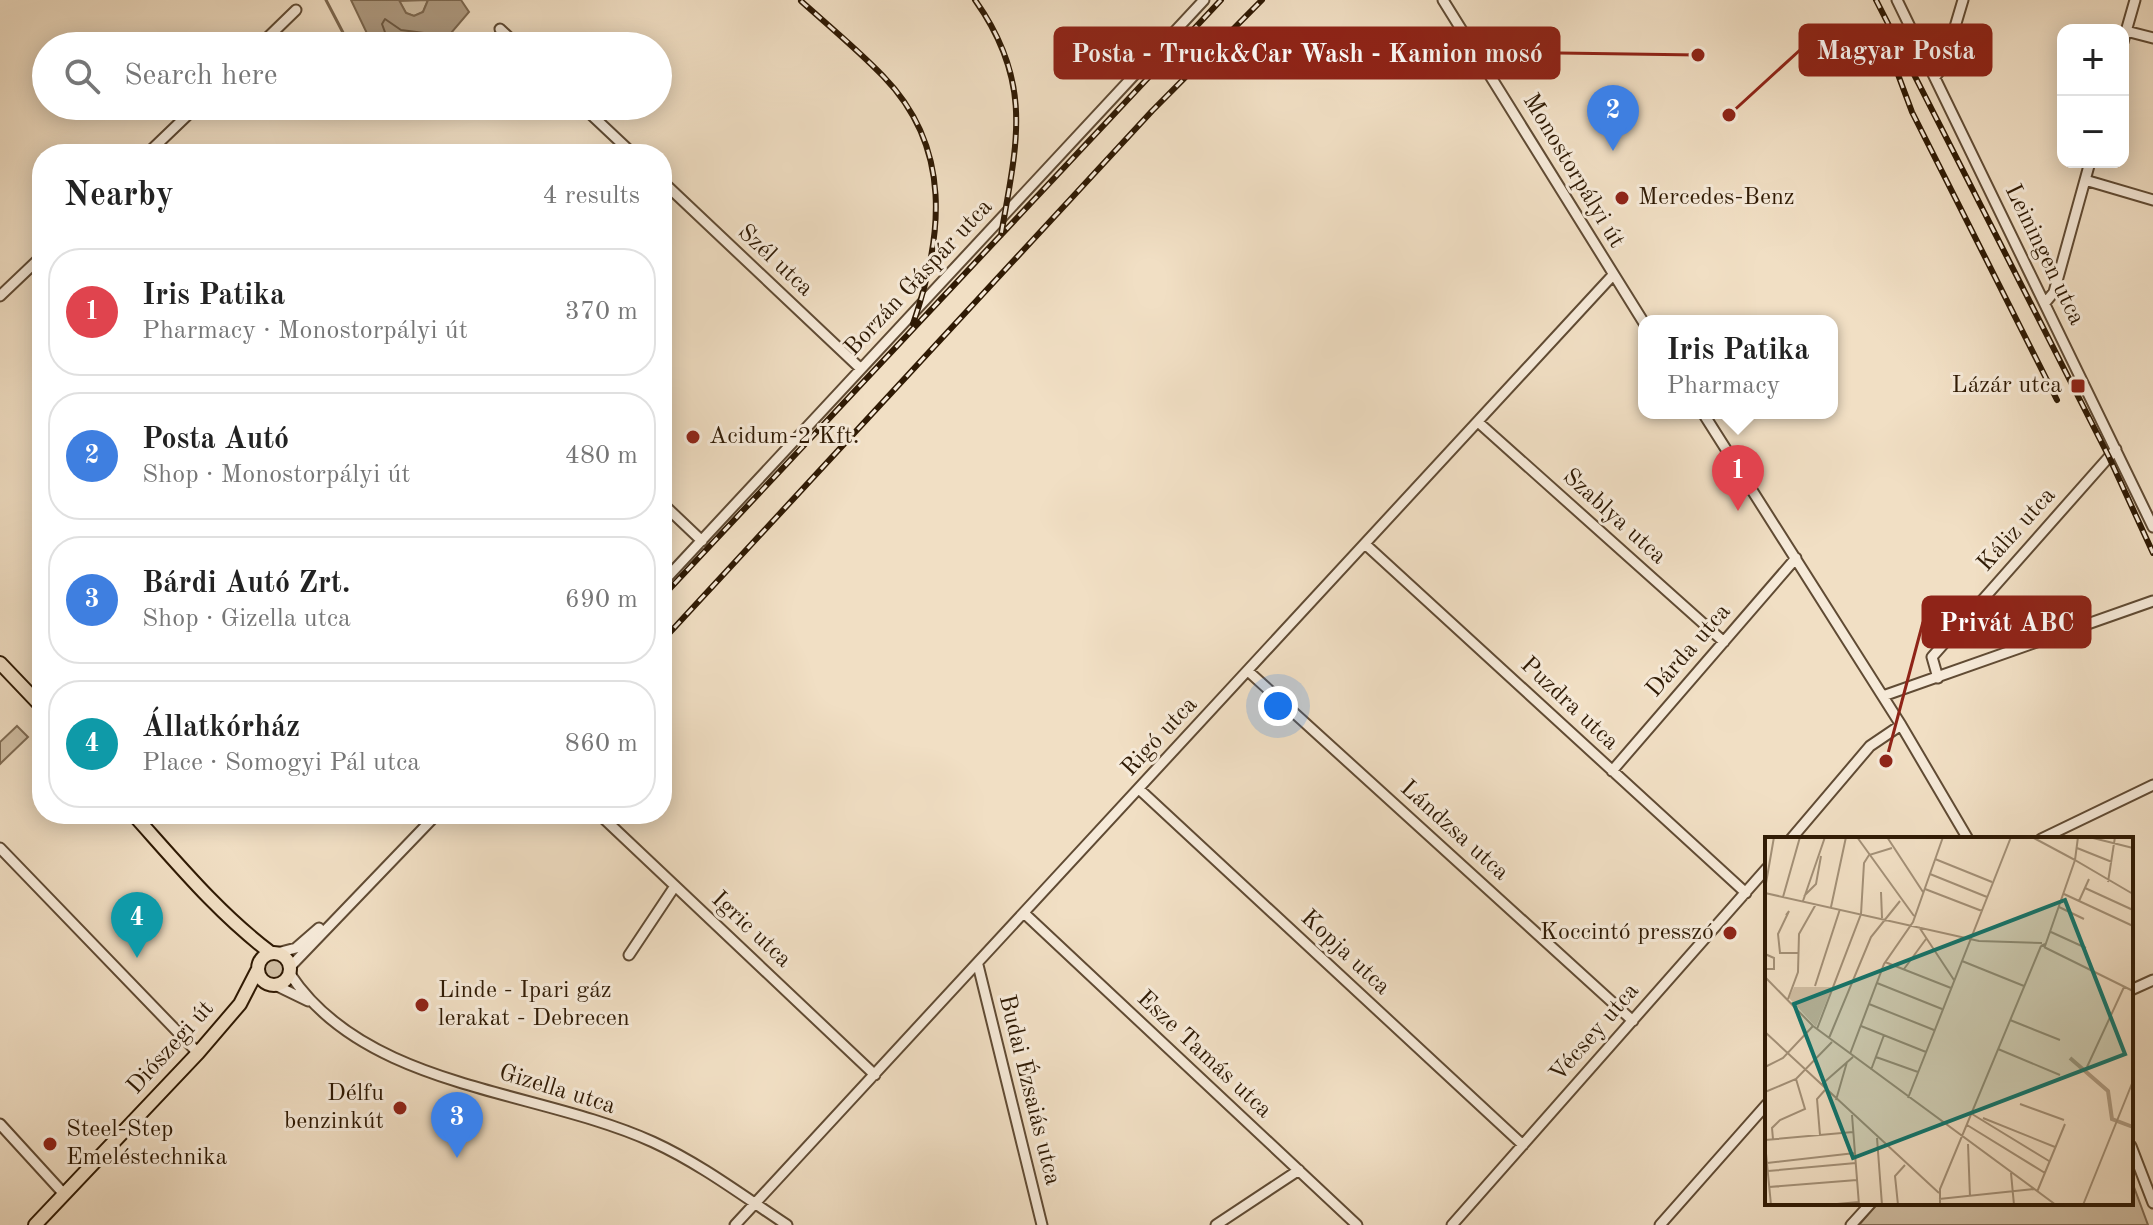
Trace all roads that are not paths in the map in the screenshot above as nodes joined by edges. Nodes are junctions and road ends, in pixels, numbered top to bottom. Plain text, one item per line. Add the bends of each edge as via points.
1 (1204, 0) edge
2 (1443, 0) edge
3 (1897, 0) edge
4 (1963, 0) edge
5 (2135, 0) edge
6 (296, 10) dead end
7 (2128, 24) edge
8 (500, 29) dead end
9 (273, 32) edge
10 (503, 32) edge
11 (2129, 32) edge
12 (2153, 38) edge
13 (1935, 77) junction
14 (182, 120) edge
15 (597, 120) edge
16 (157, 144) edge
17 (622, 144) edge
18 (2088, 168) edge
19 (2085, 180) junction
20 (672, 190) edge
21 (2153, 200) edge
22 (32, 266) edge
23 (1613, 275) junction
24 (0, 296) edge
25 (2045, 303) junction
26 (1639, 315) edge
27 (861, 369) junction
28 (1707, 419) edge
29 (1478, 422) junction
30 (2116, 449) junction
31 (672, 512) edge
32 (2153, 527) edge
33 (702, 541) junction
34 (1365, 544) junction
35 (1796, 558) junction
36 (672, 572) edge
37 (2153, 601) edge
38 (1724, 642) junction
39 (0, 663) edge
40 (1248, 671) junction
41 (1938, 678) junction
42 (1883, 696) junction
43 (32, 697) edge
44 (1901, 725) junction
45 (1612, 771) junction
46 (2153, 785) edge
47 (1139, 789) junction
48 (142, 824) edge
49 (427, 824) edge
50 (610, 824) edge
51 (1793, 837) edge
52 (1967, 837) edge
53 (2045, 837) edge
54 (0, 848) edge
55 (1765, 870) edge
56 (675, 886) junction
57 (1746, 893) junction
58 (359, 895) junction
59 (1025, 914) junction
60 (242, 931) junction
61 (274, 953) junction
62 (629, 955) dead end
63 (978, 965) junction
64 (258, 968) junction
65 (290, 970) junction
66 (2153, 980) edge
67 (272, 985) junction
68 (2133, 989) edge
69 (311, 1002) junction
70 (240, 1004) junction
71 (1633, 1021) junction
72 (198, 1053) junction
73 (875, 1075) junction
74 (1765, 1106) edge
75 (0, 1124) edge
76 (1523, 1145) junction
77 (2133, 1151) edge
78 (1299, 1170) junction
79 (64, 1194) junction
80 (754, 1203) junction
81 (2153, 1203) edge
82 (1869, 1205) edge
83 (35, 1225) edge
84 (735, 1225) edge
85 (787, 1225) edge
86 (1042, 1225) edge
87 (1216, 1225) edge
88 (1357, 1225) edge
89 (1452, 1225) edge
90 (1660, 1225) edge
91 (1851, 1225) edge

1 - 27 street, Borzán Gáspár utca
2 - 23 street, Monostorpályi út
3 - 13 street, Leiningen utca
4 - 13 street via 1943,67
5 - 7 street
6 - 9 street
8 - 10 street
11 - 12 street
13 - 25 street, Leiningen utca
14 - 16 street
15 - 17 street
18 - 19 street
19 - 21 street
19 - 25 street via 2054,292
20 - 27 street, Szél utca
22 - 24 street
23 - 26 street, Monostorpályi út
23 - 29 street, Rigó utca
25 - 30 street, Leiningen utca
27 - 33 street, Borzán Gáspár utca
28 - 35 street
29 - 34 street, Rigó utca
29 - 38 street, Szablya utca
30 - 32 street, Leiningen utca
30 - 41 street, Káliz utca via 1932,657
31 - 33 street
33 - 36 street, Borzán Gáspár utca
34 - 40 street, Rigó utca
34 - 45 street, Puzdra utca
35 - 38 street, Dárda utca
35 - 42 street
37 - 41 street
38 - 45 street, Dárda utca
39 - 43 main road
40 - 47 street, Rigó utca
40 - 71 street, Lándzsa utca
41 - 42 street
42 - 44 street
44 - 51 street via 1870,746
44 - 52 street
45 - 57 street, Puzdra utca
46 - 53 street
47 - 59 street, Rigó utca
47 - 76 street, Kopja utca
48 - 60 main road
49 - 58 street
50 - 56 street, Igric utca
54 - 72 street
55 - 57 street, Vécsey utca
56 - 62 street
56 - 73 street, Igric utca
57 - 71 street, Vécsey utca
58 - 61 street via 296,948
58 - 65 street
59 - 63 street, Rigó utca
59 - 78 street, Esze Tamás utca
60 - 61 main road
60 - 64 main road
61 - 64 main road
61 - 65 main road via 284,956
63 - 73 street, Rigó utca
63 - 86 street, Budai Ézsaiás utca
64 - 67 main road
64 - 70 main road, Diószegi út
65 - 67 main road, Diószegi út
65 - 69 street, Gizella utca
66 - 68 street
67 - 69 street, Gizella utca
67 - 70 main road, Diószegi út
69 - 80 street, Gizella utca via 393,1057 651,1141
70 - 72 main road, Diószegi út
71 - 76 street, Vécsey utca
72 - 79 main road, Diószegi út
73 - 80 street, Rigó utca
74 - 90 street
75 - 79 street
76 - 89 street, Vécsey utca
77 - 81 street
78 - 87 street
78 - 88 street, Esze Tamás utca
79 - 83 main road, Diószegi út
80 - 84 street, Rigó utca
80 - 85 street, Gizella utca
82 - 91 street

